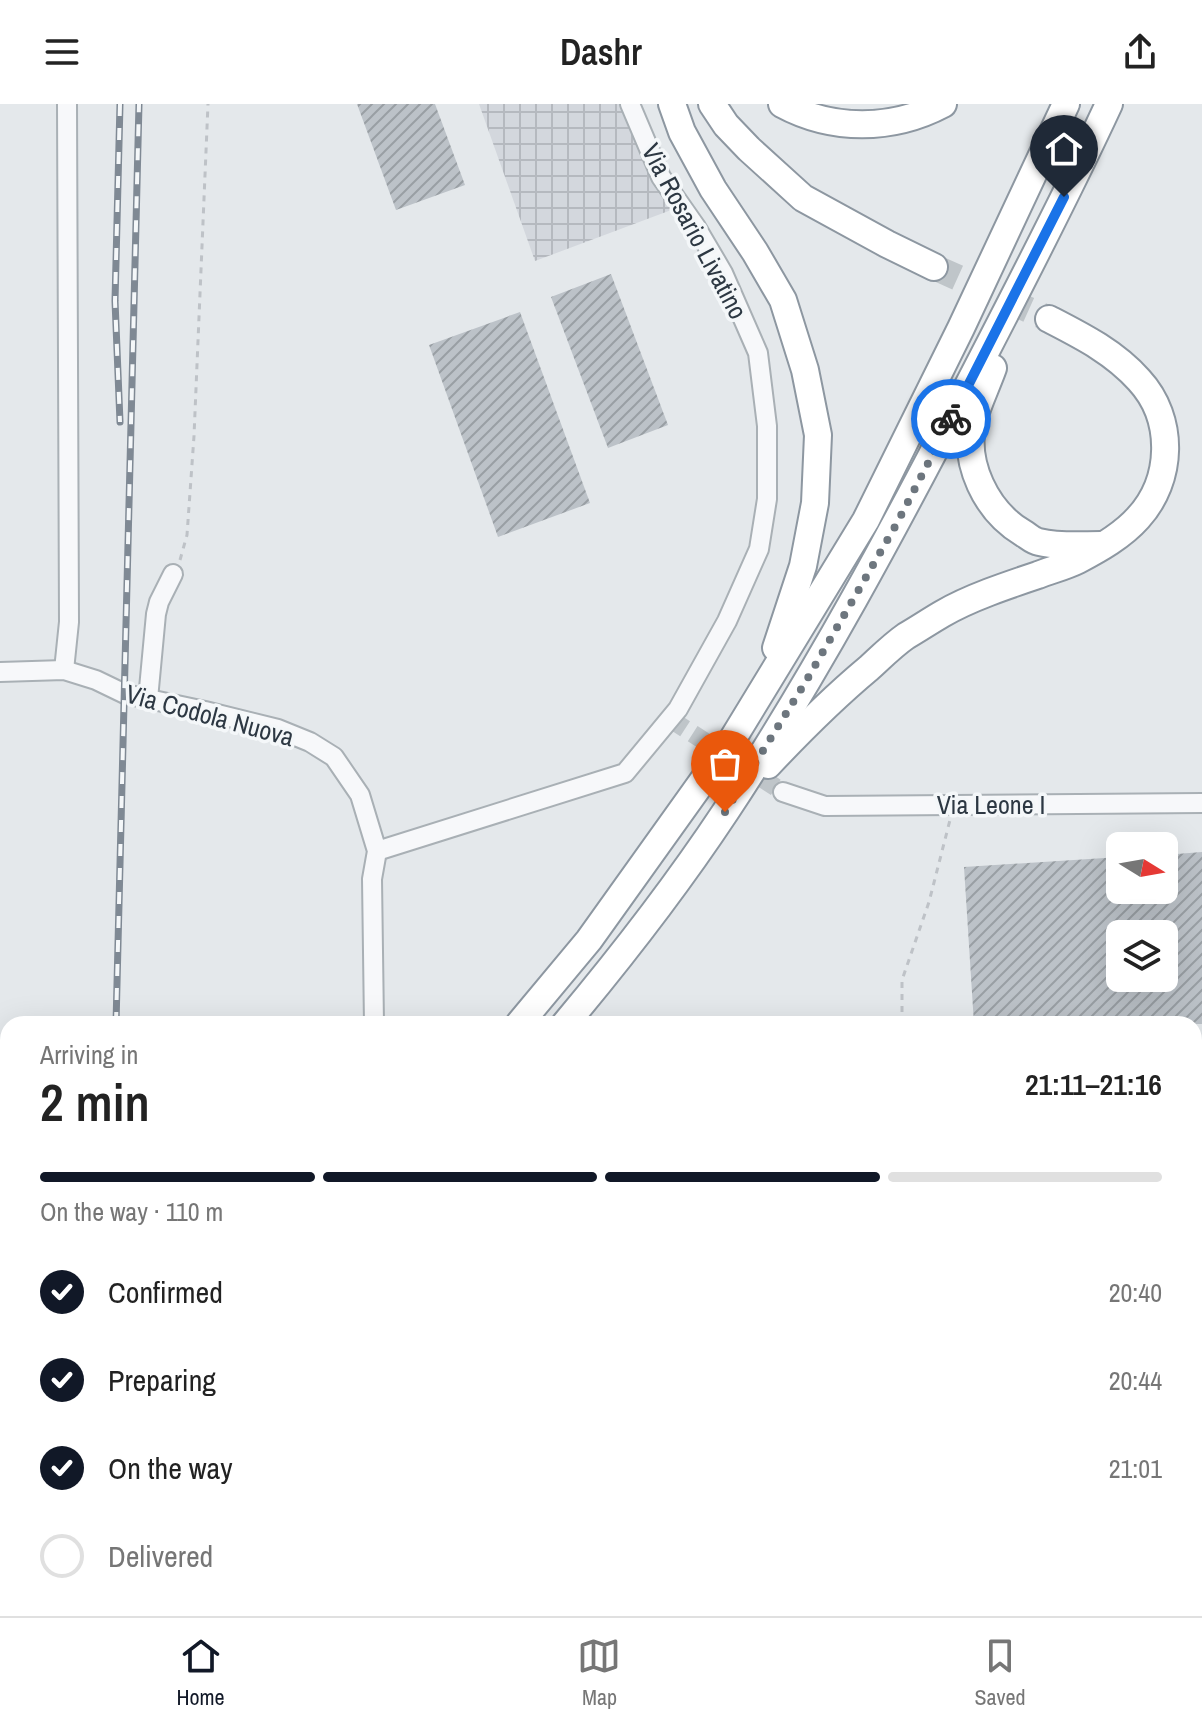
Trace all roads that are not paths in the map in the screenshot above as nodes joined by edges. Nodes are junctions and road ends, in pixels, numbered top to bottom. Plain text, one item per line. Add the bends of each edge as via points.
1 (67, 104) edge
2 (630, 104) edge
3 (672, 104) edge
4 (712, 104) edge
5 (782, 104) edge
6 (943, 104) edge
7 (1066, 104) edge
8 (1109, 104) edge
9 (1038, 249) junction
10 (934, 267) tunnel mouth
11 (1049, 319) tunnel mouth
12 (1105, 544) junction
13 (173, 574) road end
14 (64, 670) junction
15 (0, 672) edge
16 (148, 699) junction
17 (732, 740) junction
18 (783, 792) tunnel mouth
19 (1202, 803) edge
20 (725, 812) junction
21 (377, 851) junction
22 (374, 1016) edge
23 (526, 1016) edge
24 (572, 1016) edge

1 - 14 street via 69,622
2 - 21 street, Via Rosario Livatino via 661,177 723,273 758,353 767,426 767,499 759,549 678,709 625,773
3 - 17 highway via 713,189 783,300 818,435 815,503 803,566 778,643
4 - 10 highway via 749,149 803,198
5 - 6 highway via 816,119 849,125 882,124
7 - 17 highway via 866,520
8 - 9 highway
9 - 12 highway via 973,422 973,463 995,511 1037,542
9 - 20 highway via 896,525
11 - 12 highway via 1115,356 1141,382 1160,413 1165,440 1160,486 1138,519
12 - 20 highway via 1075,562 947,611 904,638 793,738
13 - 16 street via 156,614
14 - 15 street, Via Codola Nuova
14 - 16 street, Via Codola Nuova
16 - 21 street, Via Codola Nuova via 278,729 334,757 360,795
17 - 23 highway via 589,940
18 - 19 street, Via Leone I via 825,806
20 - 24 highway
21 - 22 street, Via Codola Nuova via 372,879

